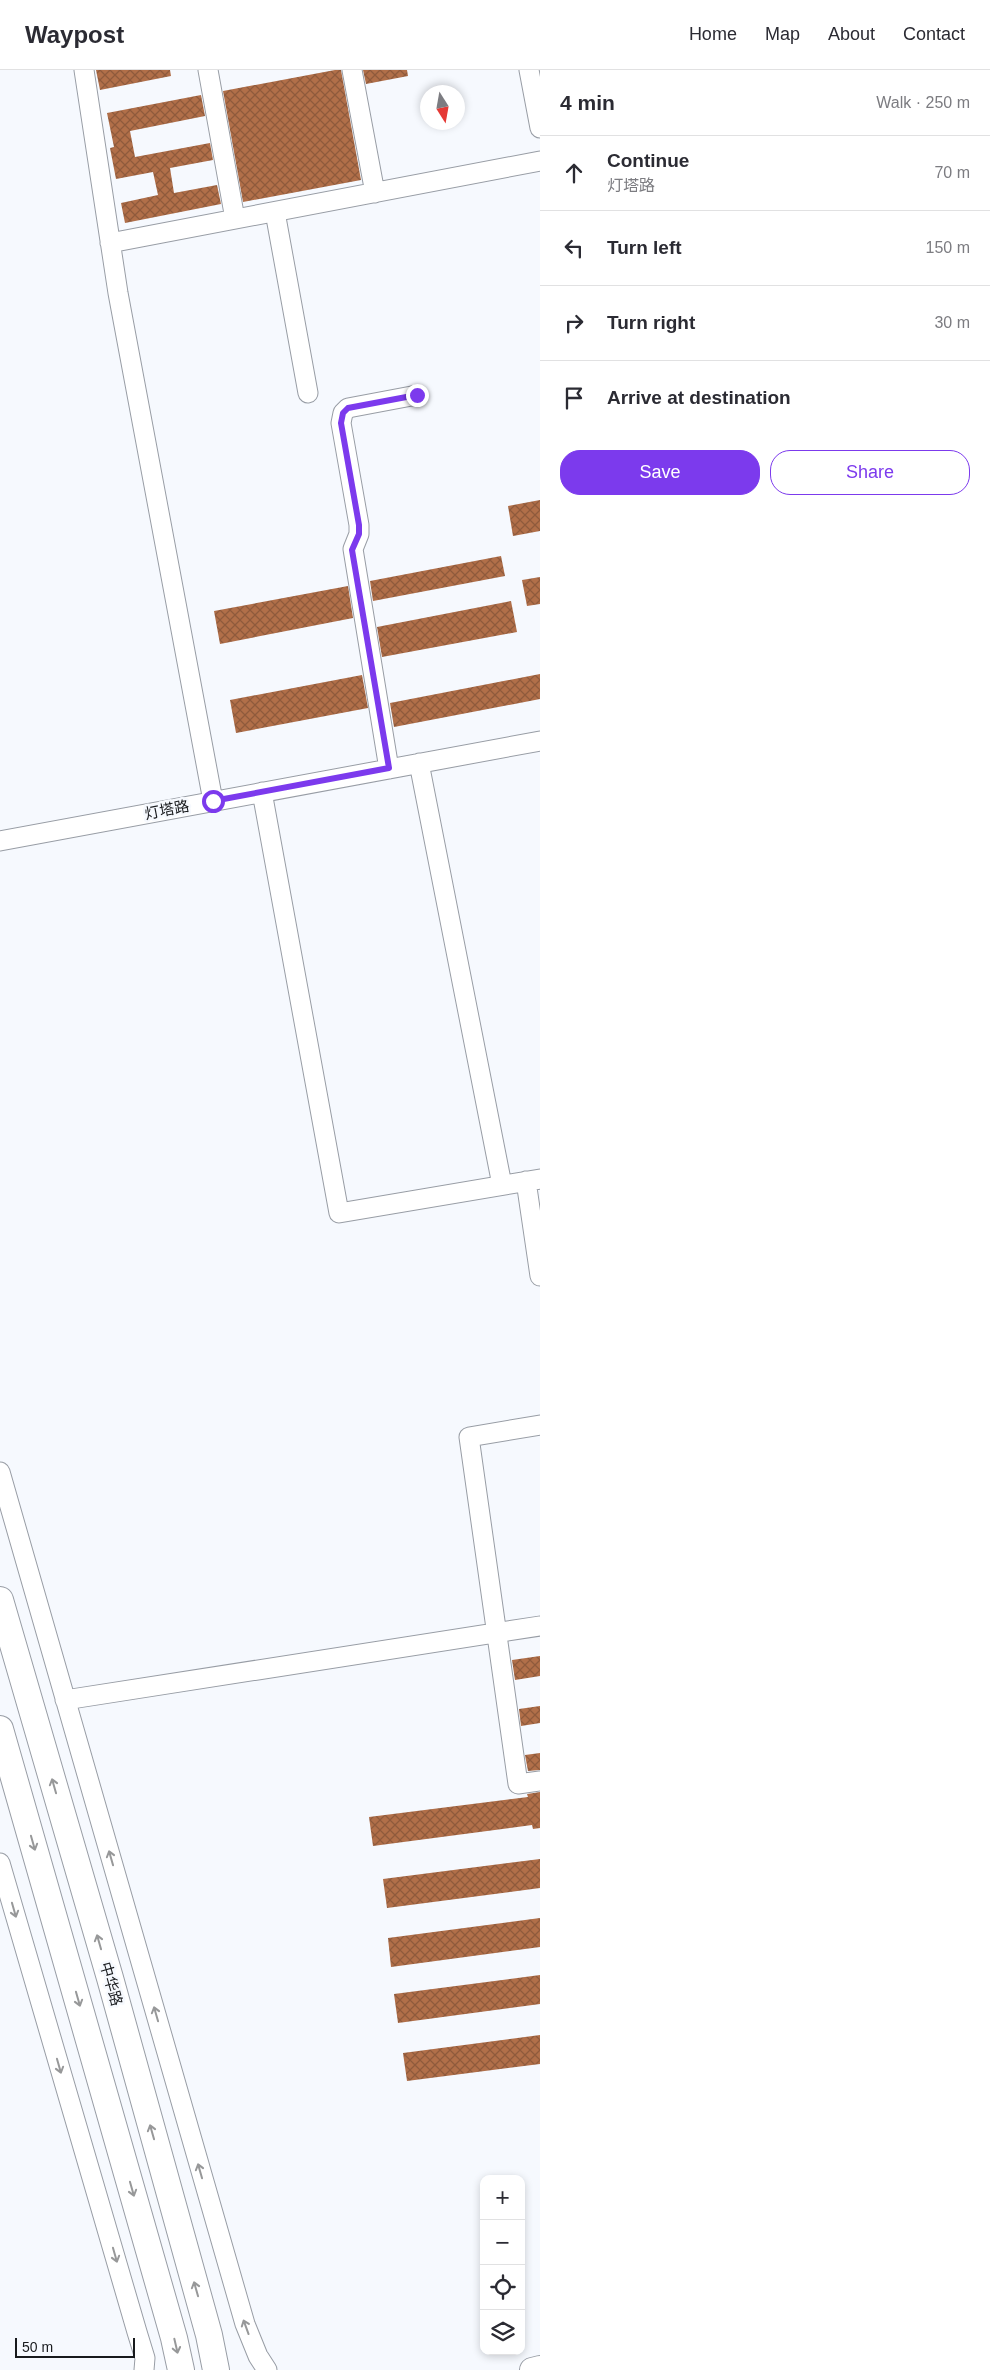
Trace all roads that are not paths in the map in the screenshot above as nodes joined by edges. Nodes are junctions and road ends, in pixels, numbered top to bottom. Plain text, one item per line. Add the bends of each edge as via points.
1 (84, 70) edge
2 (208, 70) edge
3 (352, 70) edge
4 (529, 70) edge
5 (540, 128) edge
6 (540, 162) edge
7 (375, 193) junction
8 (275, 212) junction
9 (235, 219) junction
10 (110, 243) junction
11 (308, 393) dead end
12 (417, 395) dead end
13 (540, 740) edge
14 (419, 763) junction
15 (389, 768) junction
16 (262, 792) junction
17 (213, 801) junction
18 (0, 841) edge
19 (533, 1180) edge
20 (502, 1185) junction
21 (540, 1276) edge
22 (540, 1425) edge
23 (0, 1472) edge
24 (0, 1600) edge
25 (540, 1626) edge
26 (497, 1632) junction
27 (65, 1700) junction
28 (0, 1729) edge
29 (540, 1781) edge
30 (0, 1863) edge
31 (540, 2368) edge
32 (144, 2370) edge
33 (181, 2370) edge
34 (216, 2370) edge
35 (267, 2370) edge
36 (532, 2370) edge

1 - 10 street
2 - 9 street
3 - 7 street
4 - 5 street
6 - 7 street
7 - 8 street
8 - 9 street
8 - 11 street
9 - 10 street
10 - 17 street
12 - 15 street via 348,408 341,423 359,525 352,550
13 - 14 street, 灯塔路
14 - 15 street, 灯塔路
14 - 20 street
15 - 16 street, 灯塔路
16 - 17 street, 灯塔路
16 - 20 street via 339,1213
17 - 18 street, 灯塔路
19 - 20 street
19 - 21 street
22 - 26 street via 469,1436
23 - 27 street
34 -> 24 highway, 中华路 via 209,2334 112,1988
25 - 26 street
26 - 27 street
26 - 29 street via 518,1784
35 -> 27 street via 245,2324
28 -> 33 highway via 156,2272
30 -> 32 street via 137,2332
31 - 36 main road

